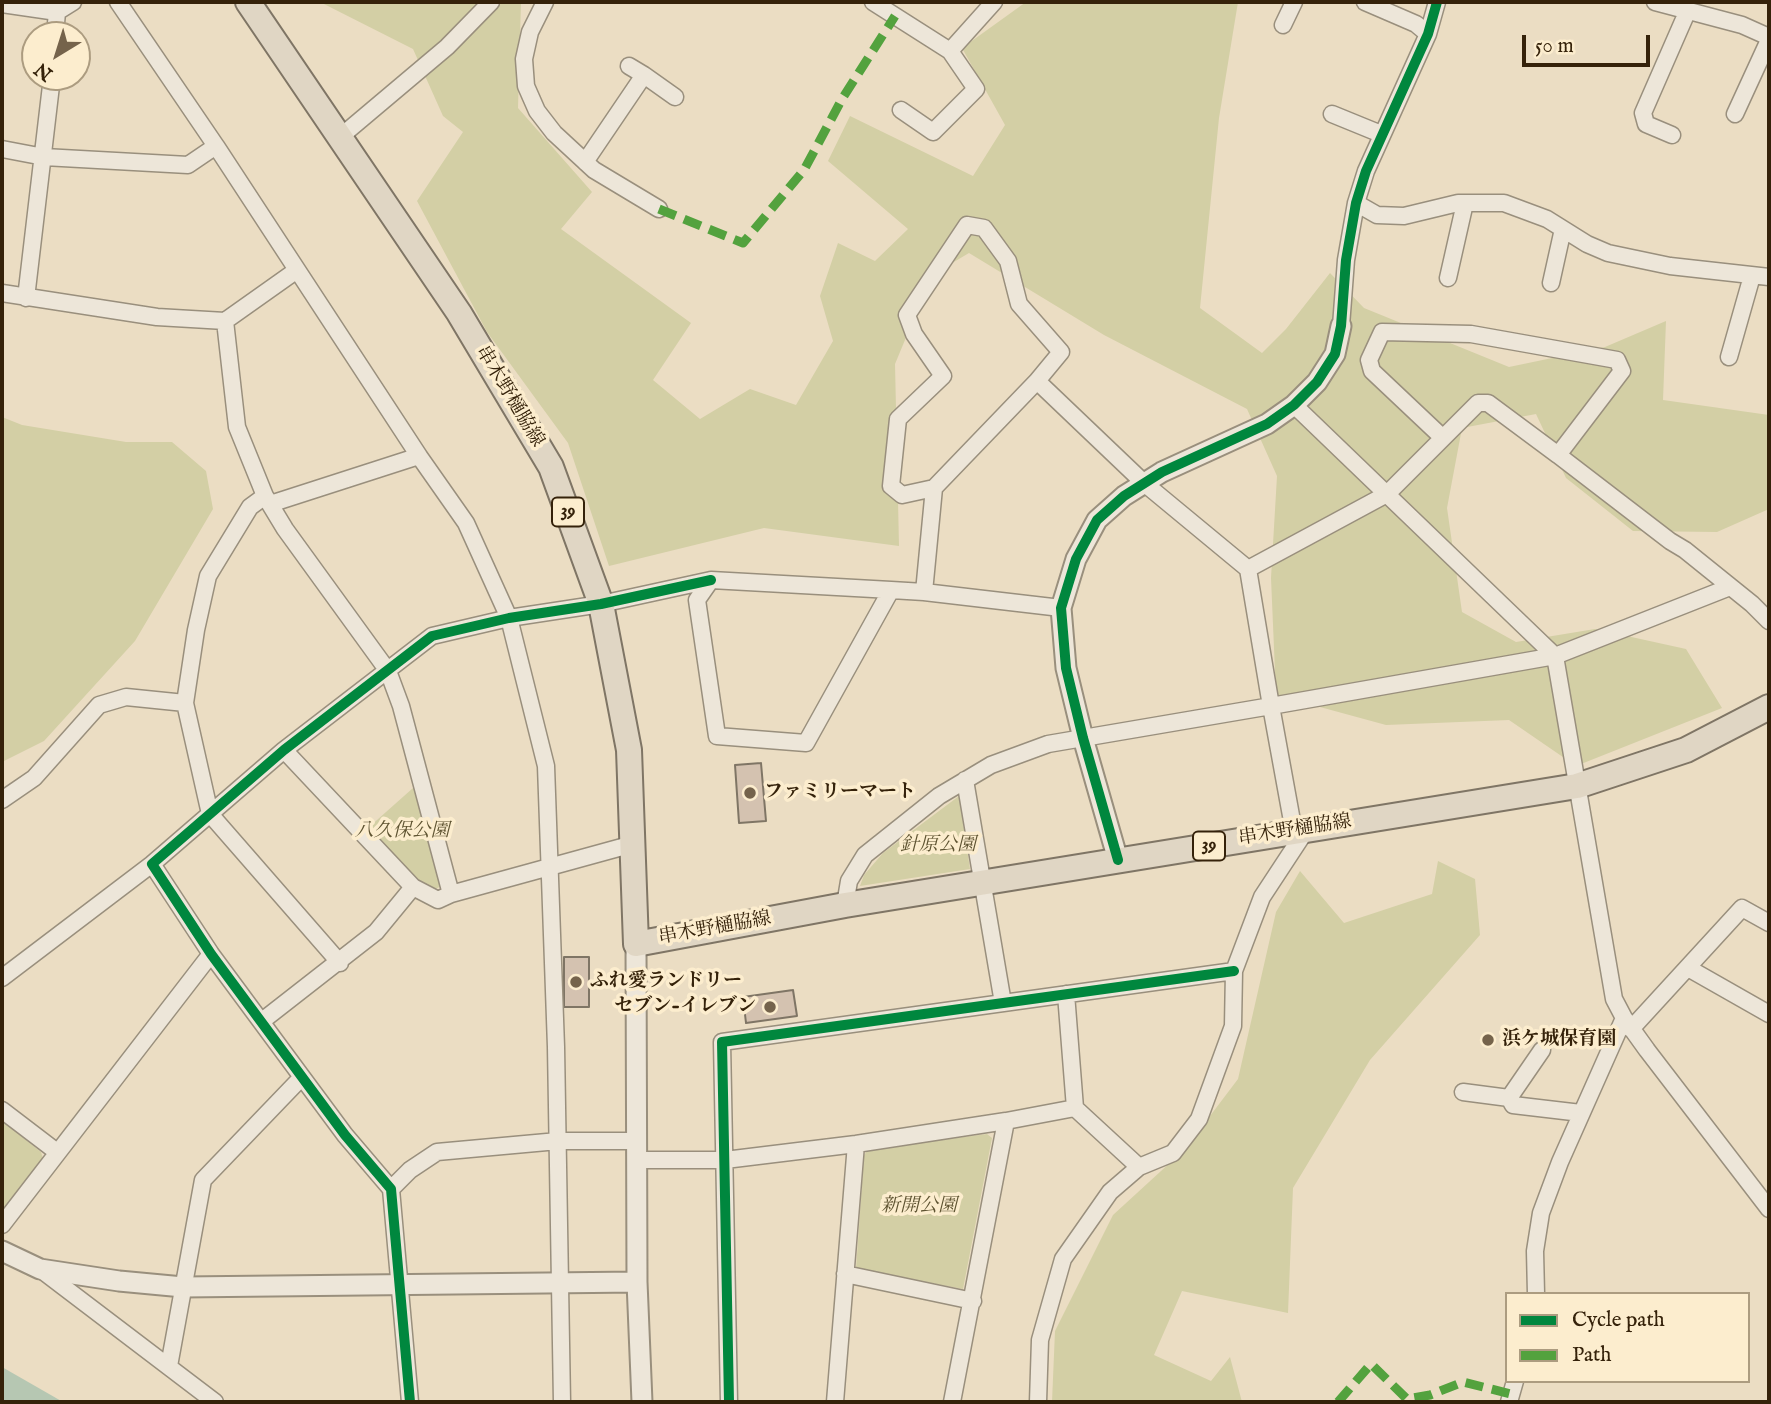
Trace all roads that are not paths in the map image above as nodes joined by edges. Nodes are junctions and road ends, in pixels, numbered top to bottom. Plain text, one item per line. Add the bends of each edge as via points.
1 (73, 2) edge
2 (118, 2) edge
3 (248, 2) edge
4 (491, 2) edge
5 (545, 2) edge
6 (873, 2) edge
7 (994, 2) edge
8 (1294, 2) edge
9 (1366, 2) edge
10 (1437, 2) edge
11 (1655, 2) edge
12 (2, 4) edge
13 (1688, 10) junction
14 (57, 12) junction
15 (56, 21) edge
16 (1283, 24) dead end
17 (1428, 34) junction
18 (1769, 38) edge
19 (950, 51) junction
20 (629, 66) dead end
21 (644, 75) junction
22 (51, 91) edge
23 (675, 97) dead end
24 (901, 110) dead end
25 (1332, 114) dead end
26 (1735, 114) dead end
27 (1381, 134) junction
28 (1672, 135) dead end
29 (339, 138) junction
30 (216, 146) junction
31 (2, 149) edge
32 (44, 158) junction
33 (585, 163) junction
34 (1356, 203) junction
35 (1465, 203) junction
36 (659, 209) dead end
37 (1563, 229) junction
38 (297, 270) junction
39 (1752, 276) junction
40 (1769, 277) edge
41 (1448, 278) dead end
42 (1551, 283) dead end
43 (2, 293) edge
44 (26, 298) junction
45 (225, 321) junction
46 (1341, 326) joint
47 (1729, 357) dead end
48 (1037, 381) junction
49 (1294, 405) junction
50 (1443, 438) junction
51 (419, 456) junction
52 (1558, 456) junction
53 (1144, 482) junction
54 (934, 488) junction
55 (1387, 494) junction
56 (267, 500) junction
57 (1248, 569) junction
58 (711, 580) junction
59 (1730, 587) junction
60 (891, 590) junction
61 (924, 592) junction
62 (601, 604) junction
63 (1061, 608) junction
64 (509, 618) junction
65 (1769, 621) edge
66 (1555, 656) junction
67 (388, 671) junction
68 (186, 703) junction
69 (1271, 706) junction
70 (1769, 707) edge
71 (1083, 738) junction
72 (284, 750) junction
73 (965, 780) junction
74 (1577, 786) junction
75 (2, 800) edge
76 (211, 814) junction
77 (1300, 831) junction
78 (634, 844) junction
79 (1118, 860) junction
80 (152, 864) junction
81 (548, 867) junction
82 (982, 883) junction
83 (413, 887) junction
84 (451, 894) junction
85 (845, 905) junction
86 (1769, 923) edge
87 (636, 944) junction
88 (211, 954) junction
89 (340, 963) junction
90 (1688, 968) junction
91 (1234, 971) junction
92 (2, 978) edge
93 (1066, 994) junction
94 (1003, 1003) junction
95 (1769, 1014) edge
96 (262, 1021) junction
97 (1627, 1023) junction
98 (1542, 1051) dead end
99 (302, 1077) junction
100 (1462, 1091) dead end
101 (1508, 1098) junction
102 (1075, 1108) junction
103 (2, 1110) edge
104 (1581, 1113) junction
105 (1006, 1121) junction
106 (558, 1141) junction
107 (856, 1144) junction
108 (636, 1150) junction
109 (57, 1152) junction
110 (725, 1160) junction
111 (1139, 1167) junction
112 (391, 1189) junction
113 (1769, 1209) edge
114 (2, 1225) edge
115 (2, 1251) edge
116 (40, 1269) junction
117 (845, 1274) junction
118 (560, 1282) junction
119 (636, 1282) junction
120 (400, 1284) junction
121 (183, 1287) junction
122 (1536, 1292) edge
123 (973, 1301) junction
124 (169, 1366) junction
125 (1514, 1383) edge
126 (215, 1402) edge
127 (410, 1402) edge
128 (562, 1402) edge
129 (642, 1402) edge
130 (729, 1402) edge
131 (835, 1402) edge
132 (952, 1402) edge
133 (1038, 1402) edge
134 (1509, 1402) edge

1 - 14 street
2 - 30 street
3 - 29 main road, 串木野樋脇線 / 39
4 - 29 street via 447,47
5 - 33 street via 528,41 526,86 537,111
6 - 19 street
7 - 19 street
8 - 16 street
9 - 17 street
10 - 17 street
11 - 13 street
12 - 14 street
13 - 18 street via 1742,24
13 - 28 street via 1643,113 1646,124
14 - 15 street
17 - 27 street
18 - 26 street
19 - 24 street via 976,89 933,132
20 - 21 street
21 - 23 street
21 - 33 street
22 - 32 street
25 - 27 street
27 - 34 street
29 - 62 main road, 串木野樋脇線 / 39 via 459,313 551,467
30 - 32 street via 188,165
30 - 38 street
31 - 32 street
32 - 44 street
33 - 36 street
34 - 35 street via 1377,215 1404,216
34 - 46 street
35 - 37 street via 1504,203
35 - 41 street
37 - 39 street via 1608,253 1670,267
37 - 42 street
38 - 45 street
38 - 51 street
39 - 40 street
39 - 47 street
43 - 44 street
44 - 45 street via 156,317
45 - 56 street via 237,427
46 - 49 street via 1335,354 1317,382
48 - 53 street
48 - 54 street
48 - 54 street via 1062,352 1020,304 1008,261 984,228 967,225 906,315 943,376 898,419 891,486 902,495
49 - 53 street via 1267,424
49 - 55 street
50 - 52 street via 1478,403 1488,403
50 - 52 street via 1372,371 1369,360 1381,332 1471,334 1617,360 1622,371
50 - 55 street
51 - 56 street
51 - 64 street via 466,523
52 - 59 street
53 - 57 street
53 - 63 street via 1097,520 1076,559
54 - 61 street
55 - 57 street
55 - 66 street
56 - 67 street
56 - 68 street via 250,508 208,576
57 - 69 street
58 - 60 street
58 - 60 street via 697,600 718,737 806,743
58 - 62 street
59 - 65 street
59 - 66 street
60 - 61 street
61 - 63 street
62 - 64 street
62 - 78 main road, 串木野樋脇線 / 39 via 629,750
63 - 71 street via 1066,668
64 - 67 street via 432,636
64 - 81 street via 545,766
66 - 69 street
66 - 74 street
67 - 72 street
67 - 84 street
68 - 75 street via 126,696 99,705 34,778
68 - 76 street
69 - 71 street
69 - 77 street
70 - 74 main road, 串木野樋脇線 / 39 via 1686,750
71 - 73 street via 1023,752
71 - 79 street
72 - 76 street
72 - 83 street
73 - 82 street
73 - 85 street via 864,855 849,881
74 - 77 main road, 串木野樋脇線 / 39
74 - 97 street via 1614,999
76 - 80 street
76 - 89 street
77 - 79 main road, 串木野樋脇線 / 39
77 - 91 street via 1262,897
78 - 81 street
78 - 87 main road, 串木野樋脇線 / 39
79 - 82 main road, 串木野樋脇線 / 39
80 - 88 street
80 - 92 street
81 - 84 street
81 - 106 street
82 - 85 main road, 串木野樋脇線 / 39
82 - 94 street
83 - 84 street via 438,900
83 - 89 street via 376,932
85 - 87 main road, 串木野樋脇線 / 39
86 - 90 street via 1742,908
87 - 108 street
88 - 96 street
88 - 109 street
89 - 96 street
90 - 95 street
90 - 97 street
91 - 93 street
91 - 111 street via 1233,1026 1199,1119 1172,1153
93 - 94 street
93 - 102 street
94 - 110 street via 722,1042
96 - 99 street
97 - 104 street
97 - 113 street
98 - 101 street
99 - 112 street
99 - 121 street via 203,1180
100 - 101 street
101 - 104 street via 1513,1105
102 - 105 street
102 - 111 street
103 - 109 street
104 - 122 street via 1541,1213 1535,1251
105 - 107 street
105 - 123 street
106 - 108 street
106 - 112 street via 437,1152
106 - 118 street
107 - 110 street
107 - 117 street
108 - 110 street
108 - 119 street
109 - 114 street
110 - 130 street
111 - 133 street via 1110,1192 1063,1259 1040,1340
112 - 120 street
115 - 116 street
116 - 121 street
116 - 124 street
117 - 123 street
117 - 131 street
118 - 119 street
118 - 120 street
118 - 128 street
119 - 129 street
120 - 121 street
120 - 127 street
121 - 124 street
123 - 132 street
124 - 126 street
125 - 134 street

